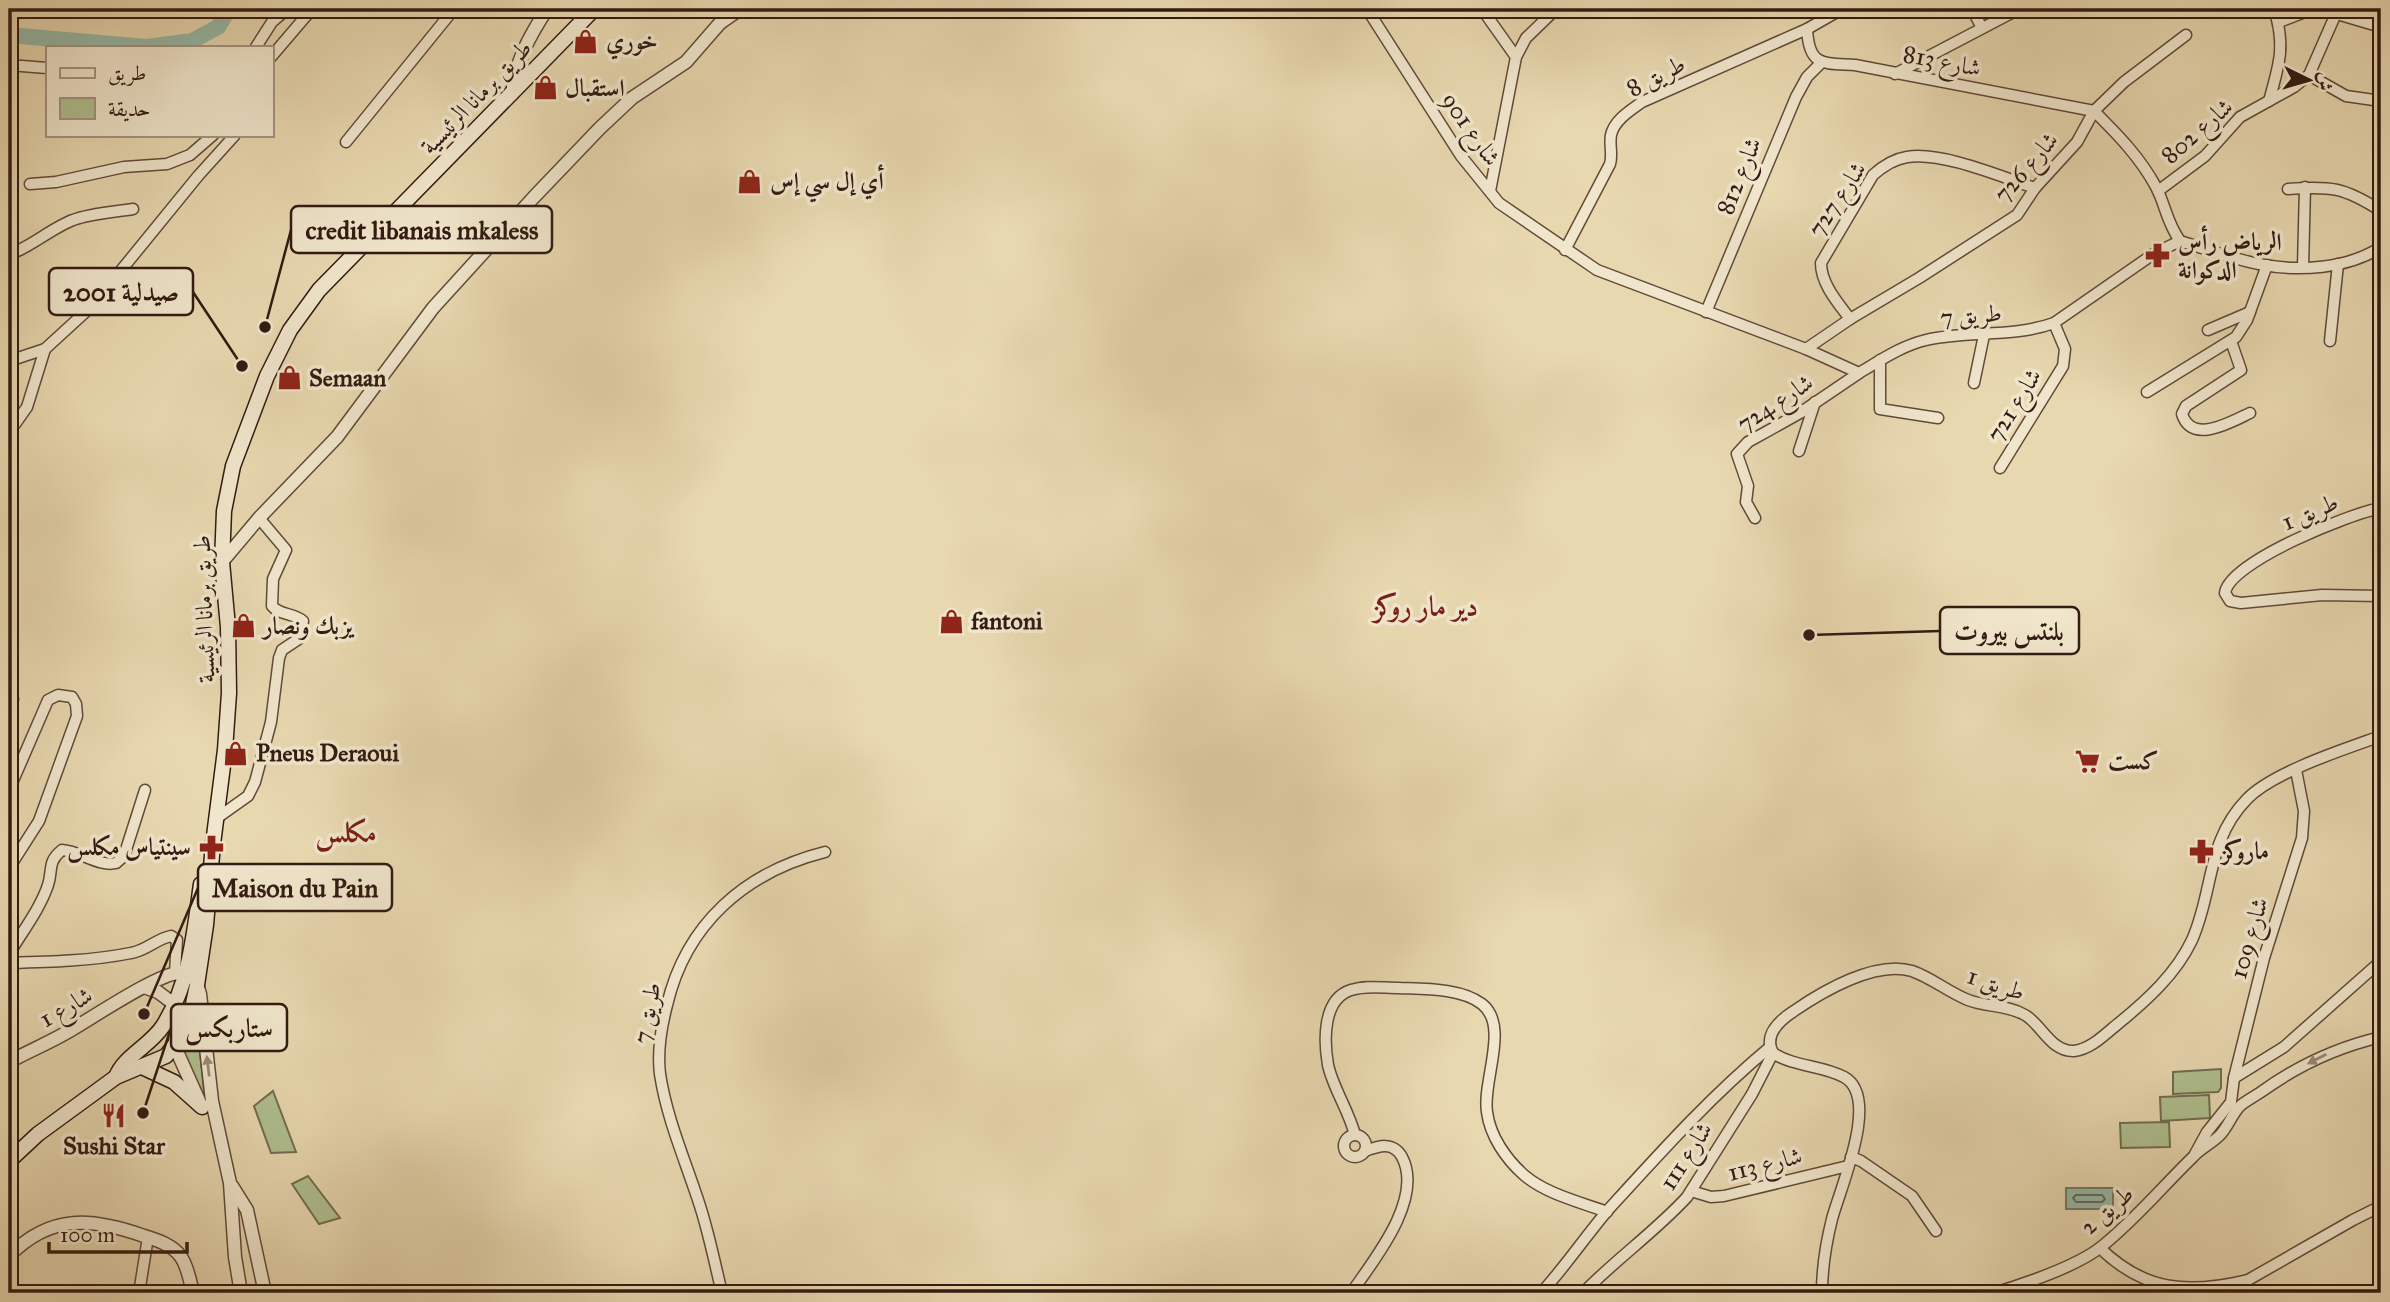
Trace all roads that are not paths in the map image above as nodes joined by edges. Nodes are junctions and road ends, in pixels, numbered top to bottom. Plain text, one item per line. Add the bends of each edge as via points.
1 (288, 9) edge
2 (312, 9) edge
3 (454, 9) edge
4 (547, 9) edge
5 (594, 9) edge
6 (740, 9) edge
7 (1367, 9) edge
8 (1482, 9) edge
9 (1556, 9) edge
10 (1842, 9) edge
11 (1972, 9) edge
12 (2020, 9) edge
13 (2274, 9) edge
14 (2338, 11) edge
15 (2278, 22) junction
16 (2381, 27) edge
17 (1982, 28) junction
18 (1807, 29) junction
19 (2186, 35) dead end
20 (258, 46) edge
21 (273, 55) edge
22 (1517, 57) junction
23 (1821, 62) junction
24 (9, 65) edge
25 (46, 68) edge
26 (1895, 74) junction
27 (2309, 75) junction
28 (512, 94) junction
29 (2269, 101) junction
30 (2381, 101) edge
31 (2094, 111) junction
32 (212, 136) edge
33 (234, 136) edge
34 (346, 142) dead end
35 (30, 184) dead end
36 (2305, 187) junction
37 (2035, 188) junction
38 (2288, 189) dead end
39 (1490, 191) junction
40 (2158, 191) junction
41 (133, 209) dead end
42 (2381, 211) edge
43 (2180, 241) junction
44 (2381, 247) edge
45 (1565, 250) junction
46 (9, 254) edge
47 (2338, 264) junction
48 (2267, 265) junction
49 (2303, 267) junction
50 (1706, 312) junction
51 (2250, 312) junction
52 (1850, 319) junction
53 (2054, 323) junction
54 (2208, 330) dead end
55 (1984, 335) junction
56 (2231, 341) junction
57 (2330, 341) dead end
58 (45, 349) junction
59 (1806, 349) junction
60 (1880, 360) junction
61 (9, 361) edge
62 (1859, 373) junction
63 (1975, 383) dead end
64 (2147, 392) dead end
65 (1815, 402) junction
66 (2250, 413) dead end
67 (1938, 418) dead end
68 (15, 424) dead end
69 (1798, 452) dead end
70 (2000, 468) dead end
71 (2381, 508) edge
72 (259, 518) junction
73 (1755, 518) dead end
74 (222, 562) junction
75 (2381, 596) edge
76 (9, 685) edge
77 (9, 716) edge
78 (2381, 736) edge
79 (2297, 770) junction
80 (9, 790) edge
81 (145, 790) dead end
82 (217, 818) junction
83 (213, 844) junction
84 (825, 852) dead end
85 (9, 867) edge
86 (9, 954) edge
87 (2380, 962) edge
88 (9, 963) edge
89 (181, 973) junction
90 (197, 985) junction
91 (144, 987) junction
92 (174, 1004) junction
93 (2381, 1037) edge
94 (175, 1047) junction
95 (1771, 1050) junction
96 (9, 1062) edge
97 (142, 1067) junction
98 (116, 1077) junction
99 (2234, 1078) junction
100 (2235, 1105) junction
101 (202, 1107) junction
102 (218, 1133) junction
103 (1355, 1135) junction
104 (1365, 1151) junction
105 (9, 1161) edge
106 (1850, 1161) junction
107 (230, 1183) junction
108 (1691, 1191) junction
109 (2381, 1206) edge
110 (1607, 1212) junction
111 (1936, 1231) dead end
112 (148, 1237) junction
113 (2100, 1248) junction
114 (9, 1256) edge
115 (136, 1293) edge
116 (193, 1293) edge
117 (241, 1293) edge
118 (265, 1293) edge
119 (722, 1293) edge
120 (1352, 1293) edge
121 (1541, 1293) edge
122 (1583, 1293) edge
123 (1822, 1293) edge
124 (1994, 1293) edge

1 - 20 street via 272,22
2 - 21 street
3 - 34 street
4 - 28 street via 519,58
5 - 28 main road, طريق برمانا الرئيسية
6 - 72 street via 720,23 685,62 632,98 534,197 433,308 337,437
7 - 39 street, شارع 901 via 1456,148
8 - 22 street
9 - 22 street via 1526,38
10 - 18 street, طريق 8
11 - 17 street
12 - 17 street
13 - 15 street
14 - 15 street via 2310,10
14 - 16 street
14 - 27 street
15 - 29 street via 2281,58
17 - 26 street
18 - 23 street via 1810,52
18 - 45 street, طريق 8 via 1665,91 1623,116 1611,134 1610,164
19 - 31 street, شارع 726
22 - 39 street
23 - 26 street, شارع 813
23 - 50 street, شارع 812 via 1801,86
24 - 25 street
26 - 31 street, شارع 813
27 - 29 street, شارع 802
27 - 30 street via 2346,96
28 - 74 main road, طريق برمانا الرئيسية via 319,290 290,330 258,397 232,469
29 - 40 street, شارع 802 via 2240,117 2205,156
31 - 37 street, شارع 726 via 2077,142
31 - 40 street via 2137,157
32 - 35 street via 190,155 167,164
33 - 58 street via 110,286
36 - 38 street
36 - 42 street via 2335,188
36 - 49 street
37 - 52 street, شارع 726 via 2017,215
37 - 52 street, شارع 727 via 1927,157 1906,157 1873,174 1821,263 1824,279
39 - 45 street, شارع 901 via 1499,203
40 - 43 street
41 - 46 street via 74,219
43 - 48 street
43 - 53 street, 7 طريق via 2155,253
44 - 47 street via 2366,257
45 - 50 street via 1597,270
47 - 49 street
47 - 57 street
48 - 49 street
48 - 51 street
50 - 59 street
51 - 54 street
51 - 56 street
52 - 59 street, شارع 726
53 - 55 street, 7 طريق via 2035,330
53 - 70 street, شارع 721 via 2065,349 2063,366
55 - 60 street, 7 طريق via 1930,339
55 - 63 street
56 - 64 street
56 - 66 street via 2241,370 2186,406 2183,418 2203,430
58 - 61 street
58 - 68 street via 31,398
59 - 62 street
60 - 62 street, 7 طريق
60 - 67 street via 1880,410
62 - 65 street, شارع 724
65 - 69 street
65 - 73 street, شارع 724 via 1748,442 1737,454 1748,486 1746,502
71 - 75 street, طريق 1 via 2256,560 2231,580 2225,593 2230,601 2241,603 2322,595
72 - 74 street
72 - 82 street via 286,550 273,579 272,606 303,621 300,638 282,650 279,658 271,722 255,782 248,796
74 - 82 main road, طريق برمانا الرئيسية via 229,693
76 - 77 street via 13,699
78 - 79 street, طريق 1
79 - 95 street, طريق 1 via 2255,792 2236,811 2216,849 2187,949 2154,992 2095,1042 2073,1051 2064,1049 2024,1014 1972,1001 1898,968 1876,970 1817,995 1771,1032
79 - 99 street, شارع 109 via 2304,811 2302,838 2264,958
80 - 85 street via 48,701 58,695 72,697 77,716 44,809
81 - 86 street via 124,856 116,863 72,851 62,850 54,856 43,898
82 - 83 main road, طريق برمانا الرئيسية
83 - 89 main road
83 - 90 main road, طريق برمانا الرئيسية
84 - 119 street, طريق 7 via 771,871 722,905 678,968 664,1016 658,1047 666,1105 701,1209
87 - 99 street via 2299,1035
88 - 89 street via 135,953 171,936 177,940
89 - 90 street
89 - 91 street, شارع 1
89 - 92 main road
90 - 94 main road via 190,1018
102 -> 90 street, طريق برمانا الرئيسية
91 - 92 street
91 - 96 street, شارع 1
92 - 94 street
92 - 98 main road via 158,1032 120,1066
93 -> 100 street via 2316,1059
94 - 97 main road
94 - 101 street
95 - 106 street via 1790,1061 1845,1077 1855,1087 1860,1110
95 - 108 street, شارع 111 via 1756,1086
95 - 110 street via 1734,1076
97 - 98 main road
97 - 101 main road via 174,1082
98 - 105 main road
99 - 100 street, شارع 109
100 - 113 street, طريق 2 via 2233,1120 2221,1134
101 - 102 street
102 - 107 street, طريق برمانا الرئيسية
103 - 104 street via 1363,1139
103 - 104 street via 1345,1140 1344,1150 1357,1157
103 - 110 street via 1328,1067 1325,1025 1336,1000 1349,990 1373,987 1464,996 1482,1004 1492,1016 1495,1030 1486,1109 1509,1160 1546,1188
104 - 120 street via 1387,1145 1395,1148 1407,1170 1406,1186 1395,1229
106 - 108 street, شارع 113 via 1724,1196
106 - 111 street via 1861,1161 1912,1196
106 - 123 street via 1826,1242
107 - 117 street, طريق برمانا الرئيسية
107 - 118 street via 247,1210
108 - 122 street, شارع 111
109 - 113 street via 2248,1280 2229,1284 2162,1285 2118,1266
110 - 121 street
112 - 114 street via 88,1221 40,1233
112 - 115 street
112 - 116 street via 181,1256
113 - 124 street, طريق 2

